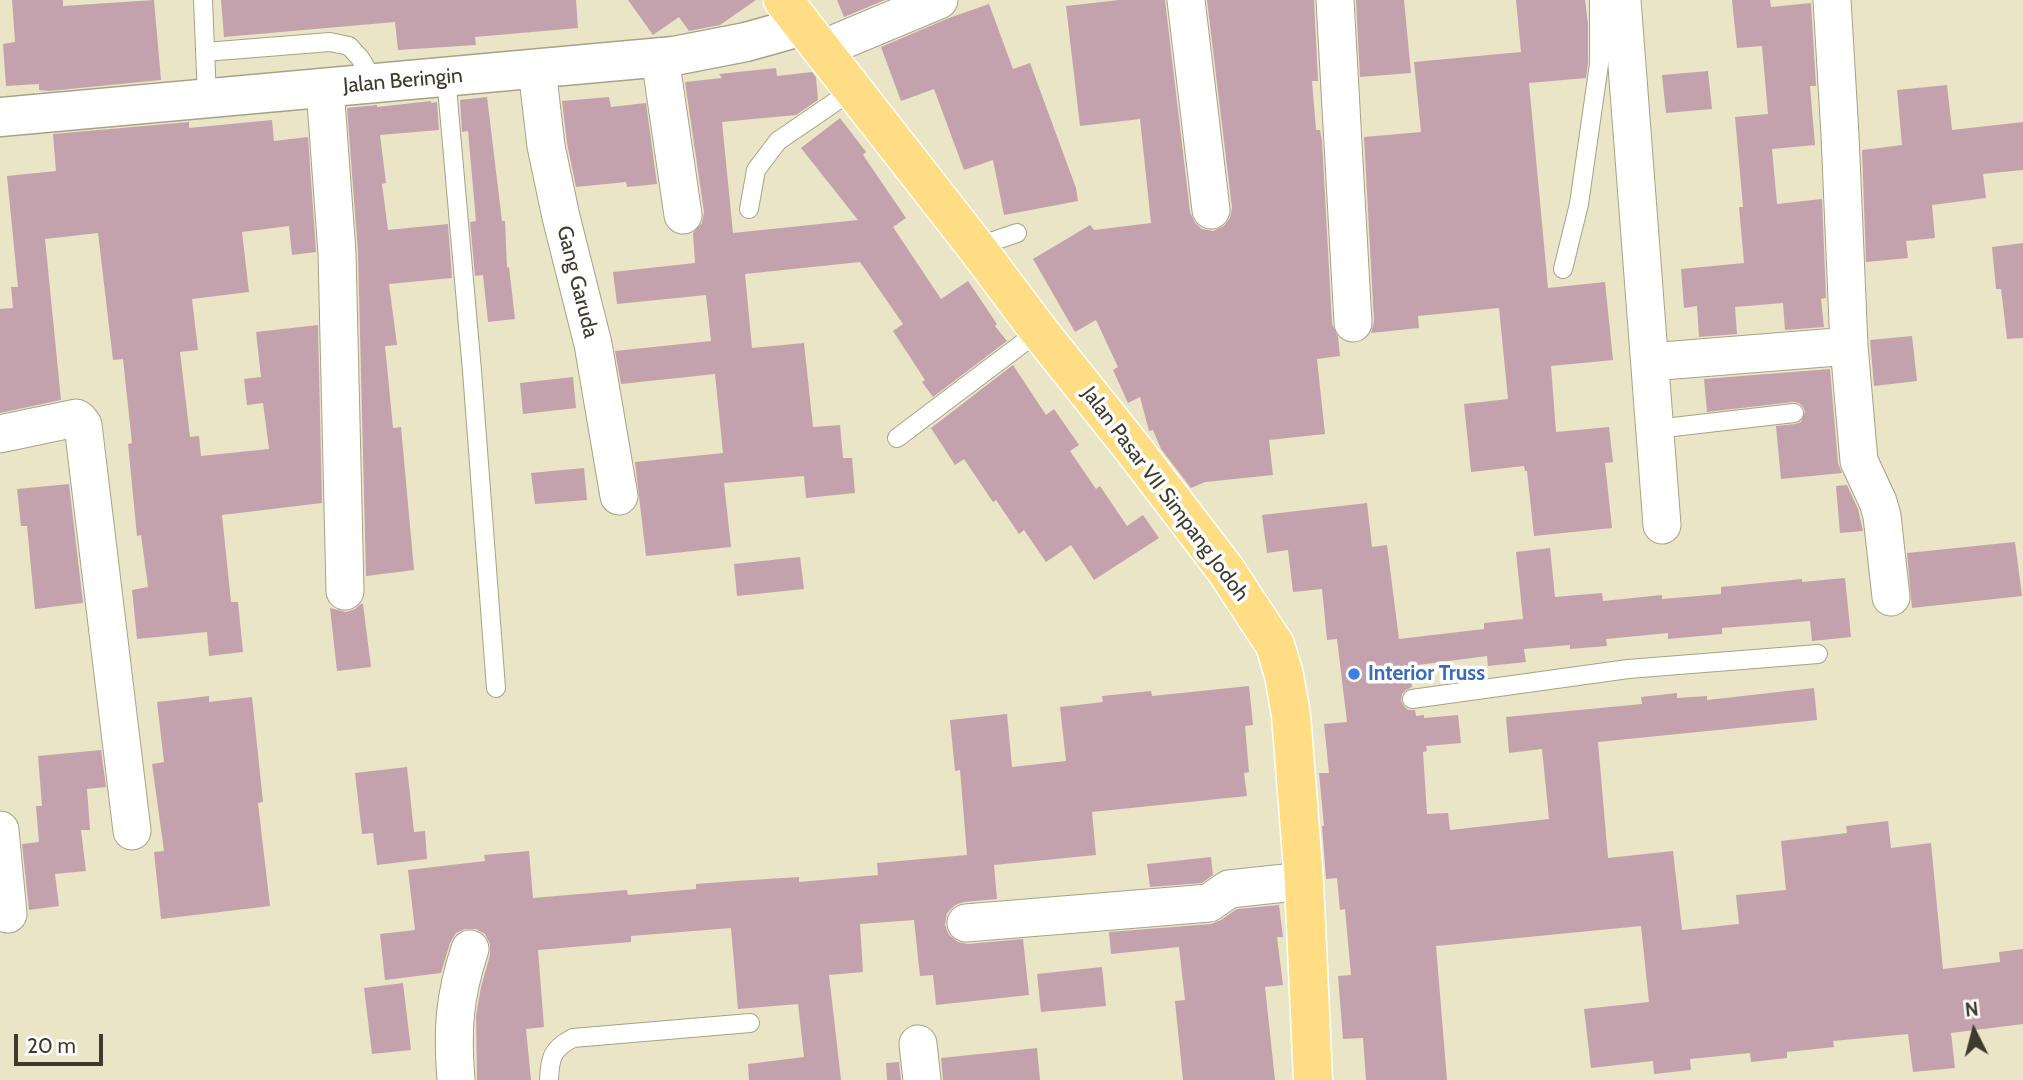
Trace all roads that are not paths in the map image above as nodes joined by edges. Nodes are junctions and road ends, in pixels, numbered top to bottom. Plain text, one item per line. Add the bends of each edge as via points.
1 (203, 0) edge
2 (939, 0) edge
3 (1186, 0) edge
4 (1335, 0) edge
5 (1599, 0) edge
6 (1622, 0) edge
7 (1832, 0) edge
8 (803, 25) edge
9 (205, 52) junction
10 (660, 57) junction
11 (537, 69) junction
12 (446, 76) junction
13 (375, 83) junction
14 (325, 88) junction
15 (854, 89) junction
16 (207, 98) junction
17 (0, 117) edge
18 (750, 209) dead end
19 (1211, 210) dead end
20 (683, 215) dead end
21 (1017, 233) dead end
22 (976, 247) junction
23 (1563, 269) dead end
24 (1353, 323) dead end
25 (1039, 331) junction
26 (1849, 346) junction
27 (1650, 362) junction
28 (1794, 413) dead end
29 (1656, 429) junction
30 (0, 434) edge
31 (897, 438) dead end
32 (619, 496) dead end
33 (1662, 525) dead end
34 (345, 591) dead end
35 (1891, 597) dead end
36 (1818, 654) dead end
37 (496, 688) dead end
38 (1412, 699) dead end
39 (0, 830) edge
40 (132, 831) dead end
41 (1304, 881) junction
42 (8, 914) dead end
43 (966, 923) dead end
44 (470, 949) dead end
45 (750, 1023) dead end
46 (918, 1044) dead end
47 (456, 1080) edge
48 (549, 1080) edge
49 (922, 1080) edge
50 (1313, 1080) edge

1 - 9 lane
2 - 8 street
3 - 19 street
4 - 24 street
5 - 23 lane via 1600,64 1579,204
6 - 27 street
7 - 26 street
8 - 10 street, Jalan Beringin via 747,42
8 - 15 main road, Jalan Pasar VII Simpang Jodoh
9 - 13 lane via 330,42 349,46
9 - 16 lane
10 - 11 street, Jalan Beringin
10 - 20 street
11 - 12 street, Jalan Beringin
11 - 32 street, Gang Garuda via 546,146 593,344
12 - 13 street, Jalan Beringin
12 - 37 lane
13 - 14 street, Jalan Beringin
14 - 16 street, Jalan Beringin
14 - 34 street via 337,253
15 - 18 lane via 778,142 756,170
15 - 22 main road, Jalan Pasar VII Simpang Jodoh
16 - 17 street, Jalan Beringin
21 - 22 lane
22 - 25 main road, Jalan Pasar VII Simpang Jodoh
25 - 31 lane
25 - 41 main road, Jalan Pasar VII Simpang Jodoh via 1226,569 1275,646 1298,714
26 - 27 street
26 - 35 street via 1859,461 1882,516
27 - 29 street
28 - 29 lane
29 - 33 street
30 - 40 street via 76,418 82,425
36 - 38 lane via 1628,669
39 - 42 street
41 - 43 street via 1229,889 1209,903
41 - 50 main road, Jalan Pasar VII Simpang Jodoh
44 - 47 street via 454,1012
45 - 48 lane via 573,1038 553,1052
46 - 49 street

